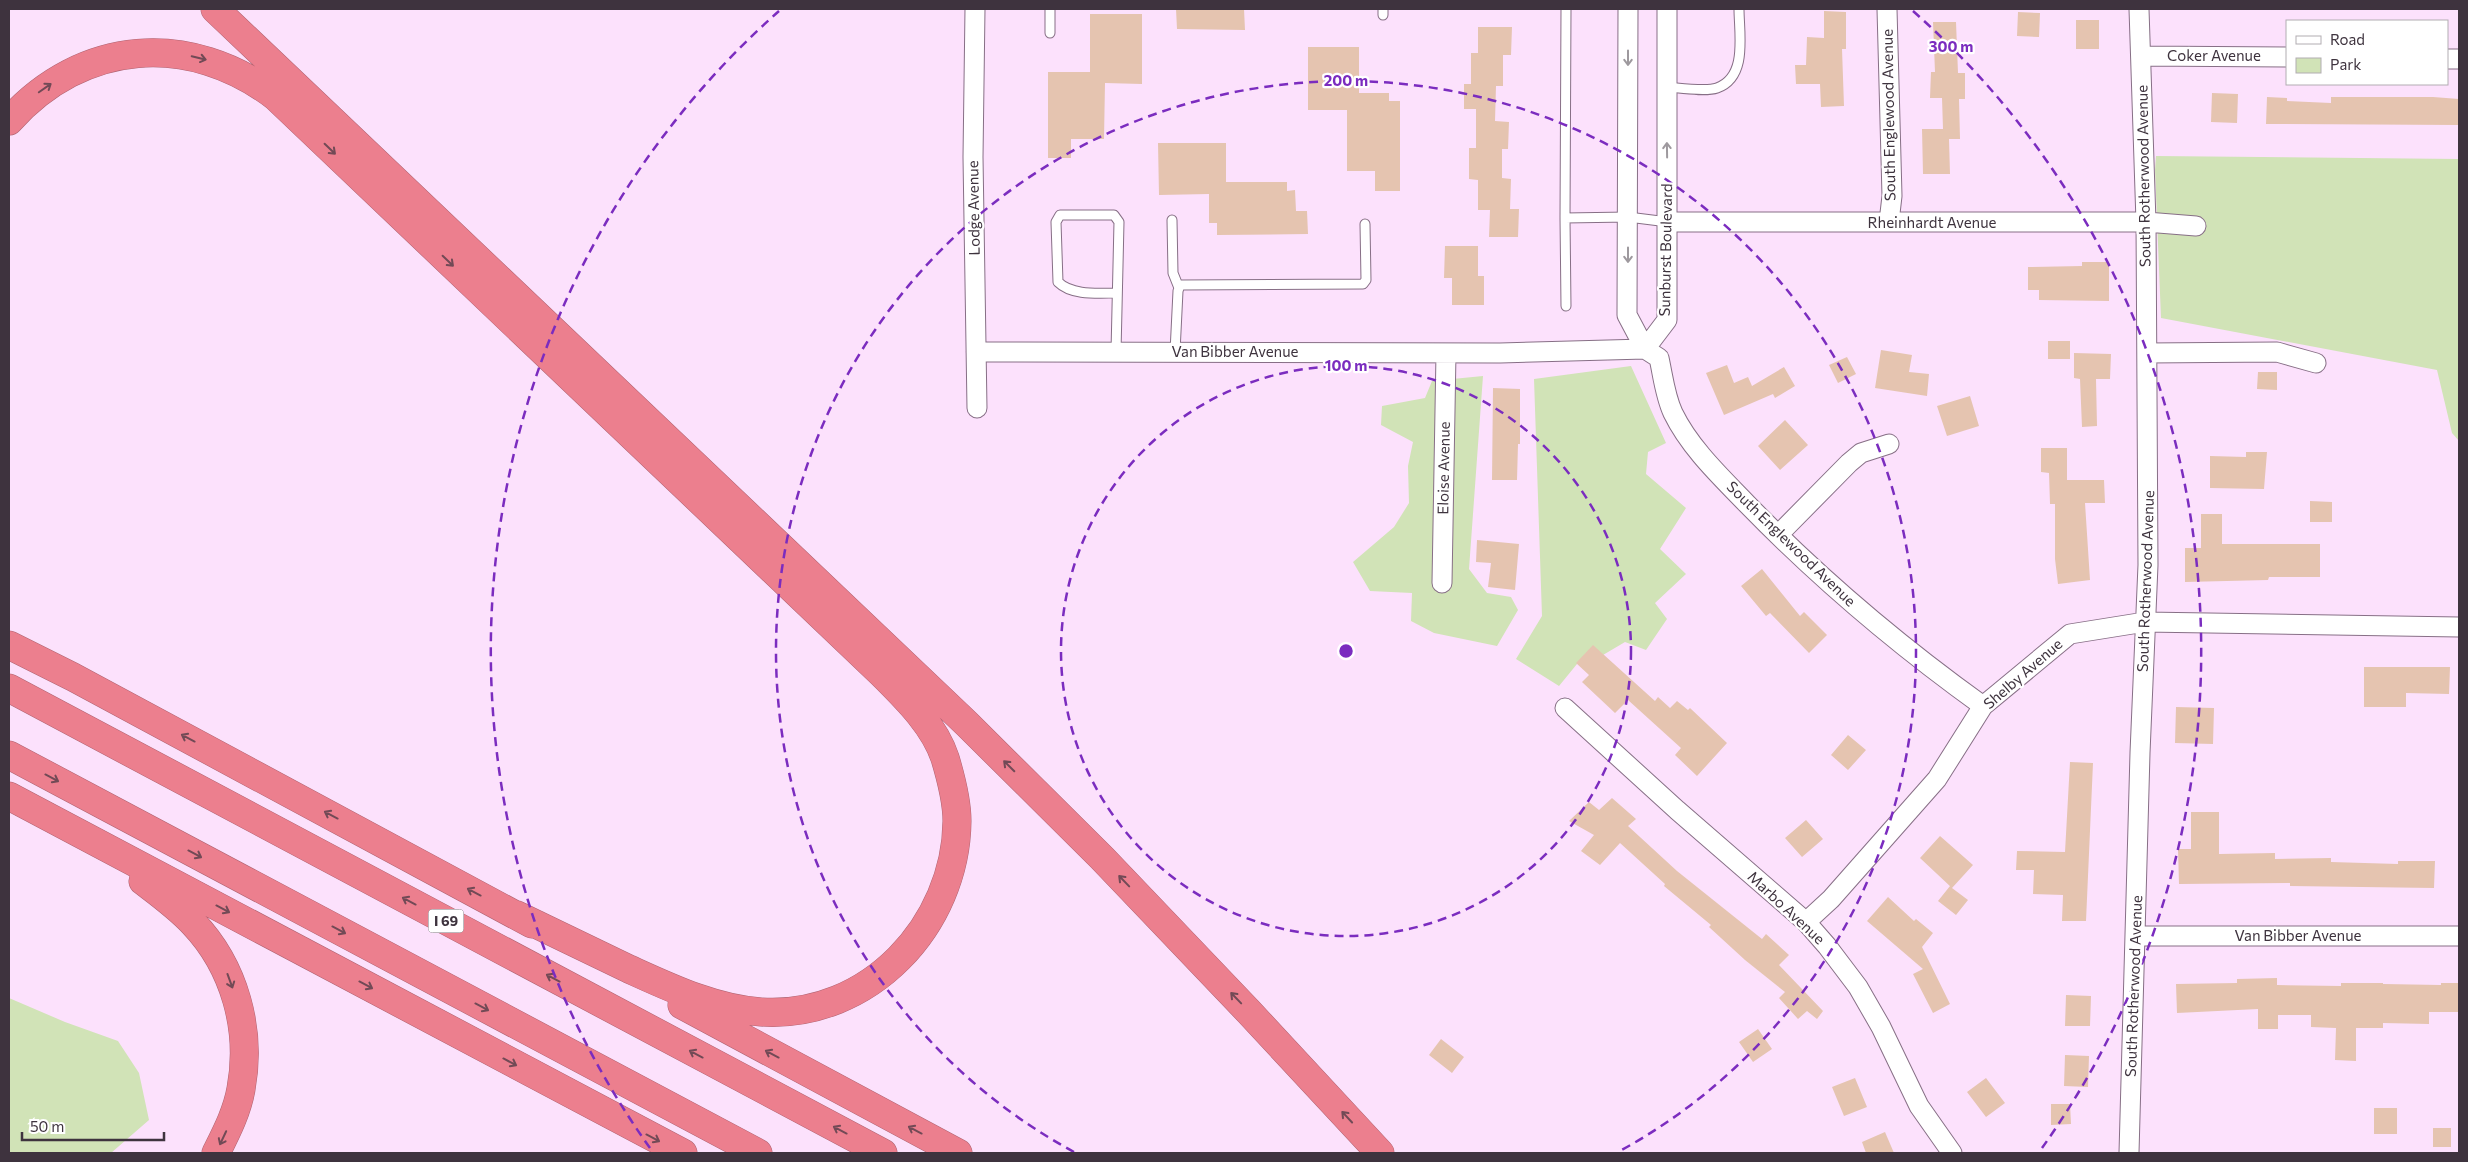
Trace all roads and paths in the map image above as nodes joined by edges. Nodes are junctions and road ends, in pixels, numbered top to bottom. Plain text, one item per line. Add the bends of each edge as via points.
1 (215, 9) edge
2 (975, 9) edge
3 (1050, 9) edge
4 (1566, 9) edge
5 (1628, 9) edge
6 (1667, 9) edge
7 (1739, 9) edge
8 (1886, 9) edge
9 (2140, 9) edge
10 (1050, 33) dead end
11 (2141, 56) junction
12 (2286, 57) edge
13 (1667, 87) junction
14 (9, 121) edge
15 (1628, 217) junction
16 (1565, 218) junction
17 (1172, 220) dead end
18 (1668, 222) junction
19 (1889, 222) junction
20 (2146, 222) junction
21 (1365, 224) dead end
22 (2196, 226) dead end
23 (1179, 288) junction
24 (1118, 293) junction
25 (1566, 306) dead end
26 (1645, 349) junction
27 (976, 352) junction
28 (1116, 352) junction
29 (1175, 352) junction
30 (2147, 352) junction
31 (1446, 353) junction
32 (2316, 363) dead end
33 (977, 408) dead end
34 (1889, 444) dead end
35 (1778, 535) junction
36 (1442, 582) dead end
37 (2145, 622) junction
38 (2459, 627) edge
39 (9, 636) edge
40 (9, 644) edge
41 (73, 676) junction
42 (9, 688) edge
43 (1983, 706) junction
44 (1565, 708) dead end
45 (9, 755) edge
46 (9, 796) edge
47 (87, 837) junction
48 (517, 916) junction
49 (1806, 922) junction
50 (2136, 936) junction
51 (2459, 936) edge
52 (216, 1153) edge
53 (683, 1153) edge
54 (758, 1153) edge
55 (883, 1153) edge
56 (958, 1153) edge
57 (1380, 1153) edge
58 (1952, 1153) edge
59 (2129, 1153) edge

57 -> 1 highway via 1149,907 974,730
2 - 27 street, Lodge Avenue
3 - 10 lane
4 - 16 lane
5 -> 15 street
6 - 13 street, Sunburst Boulevard
7 - 13 lane via 1740,60 1732,80 1716,89
8 - 19 street, South Englewood Avenue via 1892,196
9 - 11 street, South Rotherwood Avenue
11 - 12 street, Coker Avenue
11 - 20 street, South Rotherwood Avenue
18 -> 13 street, Sunburst Boulevard
14 -> 48 highway via 30,99 61,77 98,60 135,53 170,53 206,60 243,74 260,85 882,674 922,718 944,757 957,820 955,848 939,904 902,957 874,981 839,999 813,1007 776,1012 724,1006 659,982
15 - 16 lane
15 - 18 lane
15 -> 26 street via 1628,314
16 - 25 lane
17 - 23 lane via 1173,273
18 - 19 street, Rheinhardt Avenue
18 - 26 street, Sunburst Boulevard via 1666,320
19 - 20 street, Rheinhardt Avenue
20 - 22 street, Rheinhardt Avenue
20 - 30 street, South Rotherwood Avenue
21 - 23 lane via 1366,280 1363,284 1180,285
23 - 29 lane
24 - 24 lane via 1119,222 1114,215 1060,216 1056,222 1058,282 1081,292
24 - 28 lane
26 - 31 street, Van Bibber Avenue
26 - 35 street, South Englewood Avenue via 1659,358 1673,413 1685,432 1710,466
27 - 28 street, Van Bibber Avenue
27 - 33 street, Lodge Avenue
28 - 29 street, Van Bibber Avenue
29 - 31 street, Van Bibber Avenue
30 - 32 street via 2277,352
30 - 37 street, South Rotherwood Avenue via 2148,565
31 - 36 street, Eloise Avenue
34 - 35 street via 1861,454
35 - 43 street, South Englewood Avenue via 1915,657
37 - 38 street, Shelby Avenue
37 - 43 street, Shelby Avenue via 2070,634
37 - 50 street, South Rotherwood Avenue
39 - 41 highway
40 - 41 highway
48 -> 41 highway
55 -> 42 highway, I 69
43 - 49 street, Shelby Avenue via 1938,779 1831,899
44 - 49 street, Marbo Avenue
45 -> 54 highway
46 - 47 highway
47 -> 52 highway via 194,923 228,973 243,1025 245,1065 233,1117
47 -> 53 highway
56 -> 48 highway
49 - 58 street, Marbo Avenue via 1858,987 1919,1106
50 - 51 street, Van Bibber Avenue
50 - 59 street, South Rotherwood Avenue

